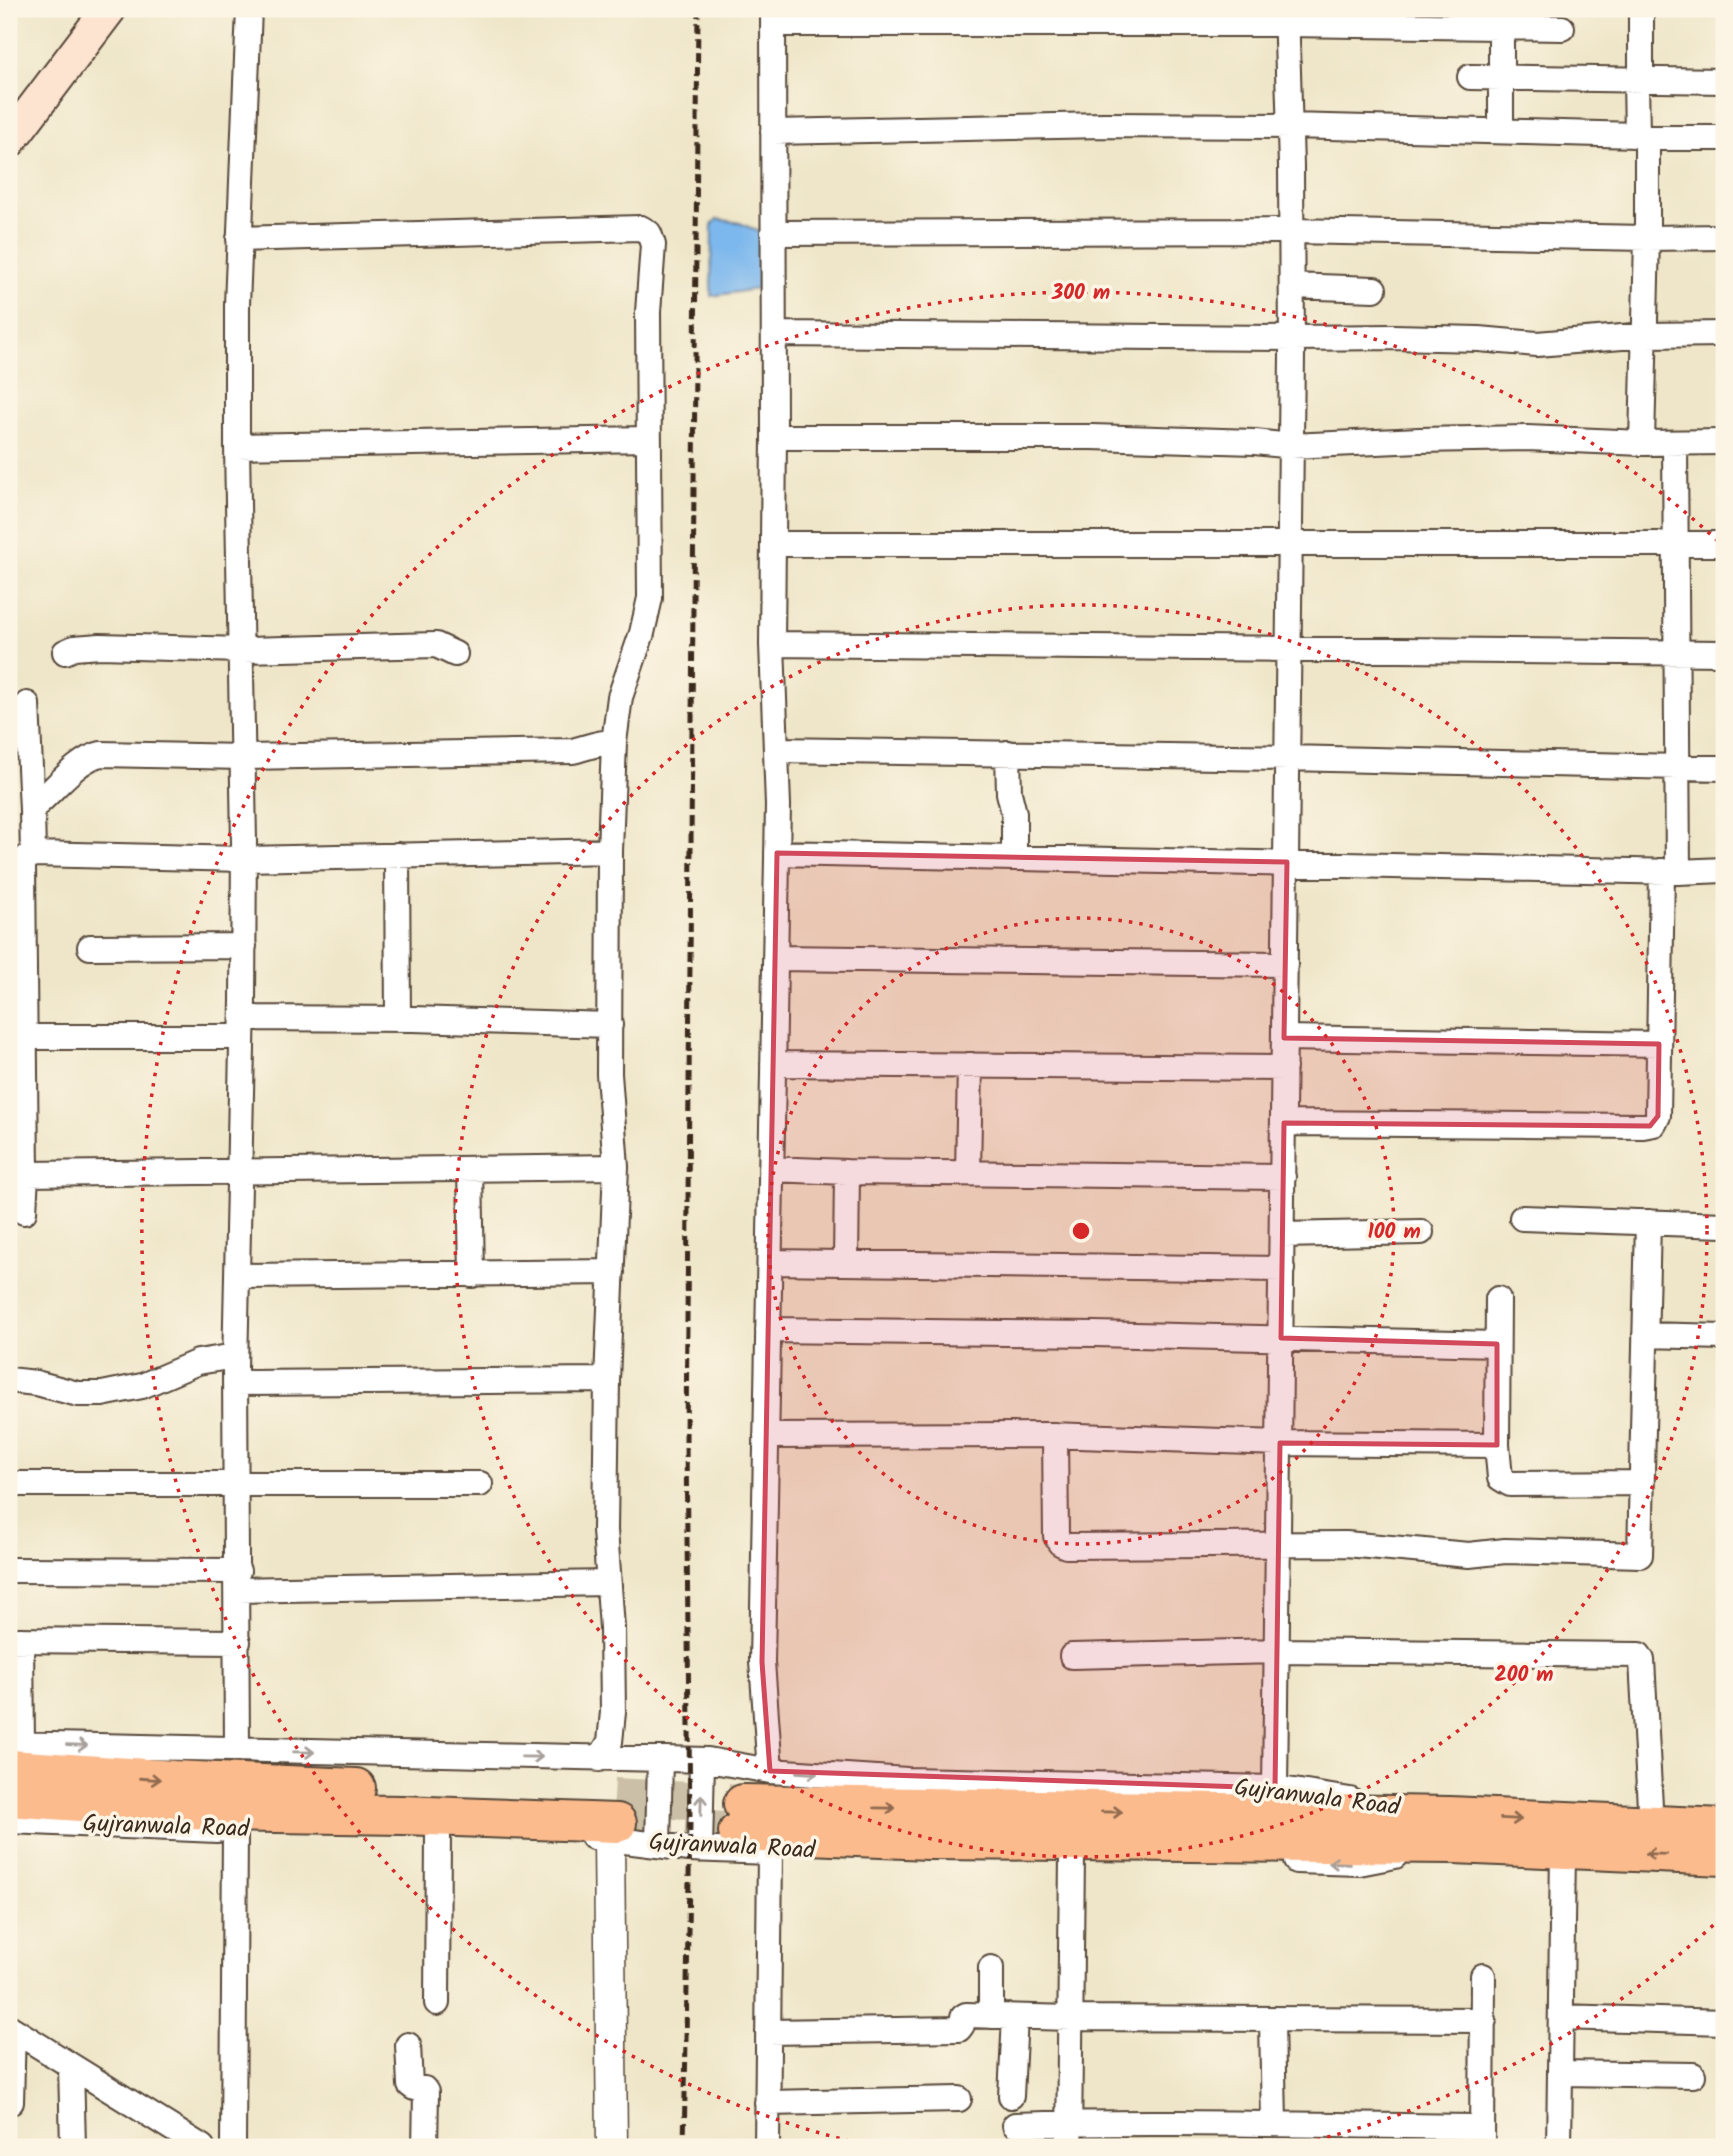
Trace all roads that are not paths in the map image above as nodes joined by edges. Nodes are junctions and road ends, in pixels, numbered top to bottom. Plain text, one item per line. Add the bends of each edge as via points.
1 (109, 9) edge
2 (249, 9) edge
3 (1641, 9) edge
4 (1005, 16) edge
5 (1286, 16) edge
6 (773, 17) edge
7 (1501, 26) junction
8 (1562, 28) dead end
9 (1470, 77) dead end
10 (1500, 78) junction
11 (1638, 81) junction
12 (1724, 81) edge
13 (1290, 126) junction
14 (1500, 131) junction
15 (773, 132) junction
16 (1642, 136) junction
17 (1724, 138) edge
18 (9, 141) edge
19 (1291, 231) junction
20 (773, 233) junction
21 (1724, 237) edge
22 (1647, 238) junction
23 (239, 239) junction
24 (1292, 286) junction
25 (1374, 289) dead end
26 (774, 334) junction
27 (1724, 334) edge
28 (1646, 335) junction
29 (1292, 338) junction
30 (774, 437) junction
31 (648, 439) junction
32 (1724, 442) edge
33 (1642, 443) junction
34 (1675, 443) junction
35 (237, 446) junction
36 (1291, 446) junction
37 (773, 544) junction
38 (1290, 544) junction
39 (1724, 544) edge
40 (1675, 545) junction
41 (772, 644) junction
42 (1289, 649) junction
43 (242, 650) junction
44 (65, 652) dead end
45 (455, 653) dead end
46 (1724, 653) edge
47 (1676, 654) junction
48 (27, 704) dead end
49 (614, 742) junction
50 (777, 750) junction
51 (1008, 753) junction
52 (243, 757) junction
53 (1287, 758) junction
54 (1678, 767) junction
55 (1724, 768) edge
56 (32, 810) junction
57 (610, 851) junction
58 (777, 853) junction
59 (33, 854) junction
60 (397, 855) junction
61 (1014, 858) junction
62 (244, 859) junction
63 (1287, 862) junction
64 (1724, 870) edge
65 (1670, 872) junction
66 (243, 946) junction
67 (90, 947) dead end
68 (16, 958) edge
69 (775, 958) junction
70 (1285, 964) junction
71 (398, 1019) junction
72 (610, 1024) junction
73 (243, 1028) junction
74 (23, 1037) junction
75 (1284, 1038) junction
76 (1659, 1045) junction
77 (773, 1064) junction
78 (970, 1065) junction
79 (16, 1066) edge
80 (1284, 1068) junction
81 (1284, 1123) junction
82 (616, 1167) junction
83 (470, 1169) junction
84 (771, 1169) junction
85 (847, 1172) junction
86 (239, 1173) junction
87 (968, 1173) junction
88 (26, 1174) junction
89 (1283, 1177) junction
90 (24, 1212) dead end
91 (1522, 1218) dead end
92 (1648, 1222) junction
93 (1724, 1225) edge
94 (1420, 1231) dead end
95 (1282, 1234) junction
96 (769, 1262) junction
97 (846, 1263) junction
98 (1282, 1269) junction
99 (612, 1272) junction
100 (471, 1275) junction
101 (237, 1276) junction
102 (1497, 1299) dead end
103 (768, 1330) junction
104 (1645, 1335) junction
105 (1724, 1337) edge
106 (1282, 1338) junction
107 (1497, 1344) junction
108 (235, 1356) junction
109 (9, 1380) edge
110 (607, 1380) junction
111 (235, 1383) junction
112 (1055, 1435) junction
113 (766, 1436) junction
114 (1280, 1443) junction
115 (1497, 1445) junction
116 (1641, 1483) junction
117 (9, 1484) edge
118 (237, 1484) junction
119 (480, 1484) dead end
120 (1279, 1546) junction
121 (9, 1570) edge
122 (238, 1581) junction
123 (607, 1583) junction
124 (15, 1640) edge
125 (238, 1642) junction
126 (1277, 1651) junction
127 (1072, 1656) dead end
128 (237, 1750) junction
129 (13, 1752) edge
130 (599, 1759) junction
131 (660, 1759) junction
132 (702, 1760) junction
133 (770, 1771) junction
134 (1275, 1788) junction
135 (9, 1797) edge
136 (740, 1818) tunnel mouth
137 (614, 1819) junction
138 (9, 1821) edge
139 (1651, 1825) junction
140 (1724, 1828) edge
141 (1452, 1830) junction
142 (235, 1831) junction
143 (438, 1833) junction
144 (658, 1845) junction
145 (700, 1850) junction
146 (1563, 1850) junction
147 (771, 1852) junction
148 (1072, 1855) junction
149 (1724, 1856) edge
150 (991, 1968) dead end
151 (1483, 1976) dead end
152 (437, 2003) dead end
153 (991, 2016) junction
154 (1016, 2017) junction
155 (1561, 2017) junction
156 (1071, 2018) junction
157 (1272, 2020) junction
158 (1484, 2020) junction
159 (1724, 2022) edge
160 (11, 2028) edge
161 (768, 2032) junction
162 (408, 2045) dead end
163 (71, 2066) junction
164 (10, 2068) edge
165 (1560, 2073) junction
166 (1693, 2075) dead end
167 (1011, 2096) dead end
168 (959, 2099) dead end
169 (11, 2102) dead end
170 (767, 2103) junction
171 (1273, 2124) junction
172 (1016, 2125) dead end
173 (1069, 2135) edge
174 (1482, 2137) edge
175 (73, 2147) edge
176 (202, 2147) edge
177 (233, 2147) edge
178 (425, 2147) edge
179 (612, 2147) edge
180 (766, 2147) edge
181 (1559, 2147) edge

1 - 18 main road
2 - 23 street
3 - 11 street
4 - 5 street
4 - 6 street
5 - 7 street
5 - 13 street
6 - 15 street
7 - 8 street
7 - 10 street
9 - 10 street
10 - 11 street
10 - 14 street
11 - 12 street
11 - 16 street
13 - 14 street
13 - 15 street
13 - 19 street
14 - 16 street
15 - 20 street
16 - 17 street
16 - 22 street
19 - 20 street
19 - 22 street
19 - 24 street
20 - 26 street
21 - 22 street
22 - 28 street
23 - 31 street via 640,228 649,233 653,245
23 - 35 street
24 - 25 street
24 - 29 street
26 - 29 street
26 - 30 street
27 - 28 street
28 - 29 street via 1537,344 1479,339
28 - 33 street
29 - 36 street
30 - 36 street via 1092,437
30 - 37 street
31 - 35 street
31 - 49 street via 650,597 620,697
32 - 34 street
33 - 34 street
33 - 36 street via 1527,438
34 - 40 street
35 - 43 street
36 - 38 street
37 - 38 street
37 - 41 street
38 - 40 street
38 - 42 street
39 - 40 street
40 - 47 street
41 - 42 street
41 - 50 street
42 - 47 street
42 - 53 street
43 - 44 street via 100,646
43 - 45 street via 436,645
43 - 52 street
46 - 47 street
47 - 54 street
48 - 56 street
49 - 52 street via 573,751
49 - 57 street
50 - 51 street
50 - 58 street
51 - 53 street
51 - 61 street
52 - 56 street via 93,756
52 - 62 street
53 - 54 street
53 - 63 street
54 - 55 street
54 - 65 street
56 - 59 street
57 - 60 street
57 - 72 street
58 - 61 street
58 - 69 street
59 - 62 street
59 - 68 street via 23,865
60 - 62 street
60 - 71 street
61 - 63 street
62 - 66 street
63 - 65 street
63 - 70 street
64 - 65 street
65 - 76 street
66 - 67 street
66 - 73 street
68 - 74 street
69 - 70 street
69 - 77 street
70 - 75 street
71 - 72 street
71 - 73 street
72 - 82 street via 609,1100
73 - 74 street
73 - 86 street
74 - 79 street
75 - 76 street
75 - 80 street
76 - 81 street via 1658,1116 1650,1126
77 - 78 street
77 - 84 street
78 - 80 street
78 - 87 street
79 - 88 street
80 - 81 street
81 - 89 street
82 - 83 street
82 - 99 street
83 - 86 street
83 - 100 street
84 - 85 street
84 - 96 street
85 - 87 street
85 - 97 street
86 - 88 street
86 - 101 street
87 - 89 street
88 - 90 street
89 - 95 street
91 - 92 street
92 - 93 street
92 - 104 street
94 - 95 street
95 - 98 street
96 - 97 street
96 - 103 street
97 - 98 street
98 - 106 street
99 - 100 street
99 - 110 street
100 - 101 street
101 - 108 street
102 - 107 street
103 - 106 street
103 - 113 street
104 - 105 street
104 - 116 street
106 - 107 street
106 - 114 street
107 - 115 street
108 - 109 street via 198,1362 142,1386 102,1394 78,1394
108 - 111 street
110 - 111 street
110 - 123 street
111 - 118 street
112 - 113 street
112 - 114 street
112 - 120 street via 1056,1531 1062,1545
113 - 133 street via 762,1662
114 - 115 street
114 - 120 street
115 - 116 street via 1499,1475 1506,1483
116 - 120 street via 1640,1555 1518,1551 1469,1555 1346,1544
117 - 118 street
118 - 119 street
118 - 122 street
120 - 126 street
121 - 122 street
122 - 123 street
122 - 125 street
123 - 130 street via 614,1712 610,1742
124 - 125 street
124 - 129 street
125 - 128 street
126 - 127 street
126 - 134 street
126 - 139 street via 1639,1655
129 -> 128 street, Gujranwala Road
128 -> 130 street, Gujranwala Road
129 -> 137 highway, Gujranwala Road via 174,1780
130 - 131 street, Gujranwala Road
131 - 132 street, Gujranwala Road
131 - 144 street
132 - 133 street, Gujranwala Road
145 -> 132 street
133 -> 134 street, Gujranwala Road via 907,1780
134 - 141 street, Gujranwala Road
135 - 137 highway, Gujranwala Road via 222,1812
136 - 141 highway, Gujranwala Road
137 - 143 street, Gujranwala Road
137 - 144 street, Gujranwala Road
137 - 179 street
138 - 142 street, Gujranwala Road
139 - 140 highway, Gujranwala Road
141 -> 139 highway, Gujranwala Road
141 - 146 highway, Gujranwala Road
141 -> 148 street, Gujranwala Road via 1359,1863
142 - 143 street, Gujranwala Road
142 - 177 street
143 - 152 street
144 - 145 street, Gujranwala Road
145 - 147 street, Gujranwala Road
149 -> 146 highway, Gujranwala Road
146 - 155 street
147 - 148 street, Gujranwala Road
147 - 161 street
148 - 156 street
150 - 153 street
151 - 158 street
153 - 154 street
153 - 161 street via 965,2015 959,2029
154 - 156 street
154 - 167 street
155 - 159 street
155 - 165 street
156 - 157 street
156 - 173 street
157 - 158 street
157 - 171 street
158 - 174 street
160 - 163 street
160 - 164 street
161 - 170 street
162 - 178 street via 410,2087 426,2092
163 - 175 street
163 - 176 street
164 - 169 street
165 - 166 street
165 - 181 street
168 - 170 street
170 - 180 street
171 - 173 street
171 - 174 street
172 - 173 street

